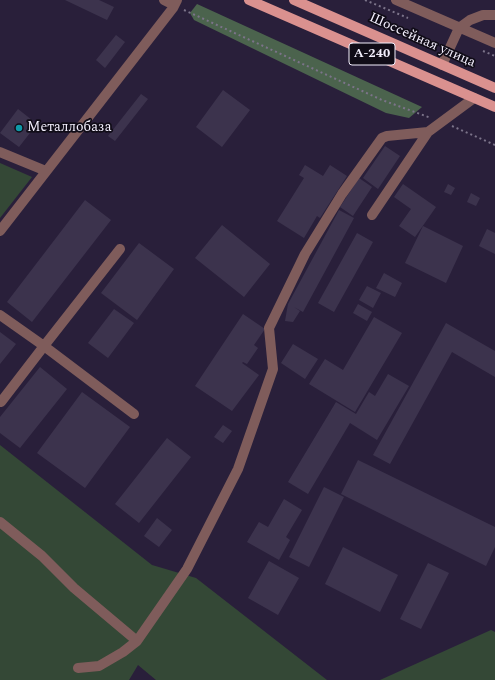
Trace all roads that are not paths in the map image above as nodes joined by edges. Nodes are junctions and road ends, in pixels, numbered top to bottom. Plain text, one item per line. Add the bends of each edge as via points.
1 (164, 0) edge
2 (249, 0) edge
3 (296, 0) edge
4 (396, 0) edge
5 (175, 4) edge
6 (495, 15) edge
7 (459, 28) junction
8 (495, 42) edge
9 (442, 65) junction
10 (495, 88) edge
11 (474, 98) junction
12 (495, 107) edge
13 (428, 132) junction
14 (0, 152) edge
15 (46, 171) junction
16 (372, 215) dead end
17 (0, 231) edge
18 (120, 248) dead end
19 (0, 315) edge
20 (44, 346) junction
21 (1, 402) dead end
22 (134, 414) dead end
23 (0, 522) edge
24 (137, 640) junction
25 (78, 668) dead end

1 - 5 street
2 - 11 main road, А-240
3 - 9 main road, Шоссейная улица / А-240
4 - 7 street
5 - 15 street
6 - 7 street via 483,15
7 - 8 street
7 - 9 street
9 - 10 main road, Шоссейная улица / А-240
11 - 12 main road, А-240
11 - 13 street
13 - 16 street
13 - 24 street via 382,138 342,194 305,254 269,328 272,369 238,469 187,569
14 - 15 street
15 - 17 street
18 - 20 street
19 - 20 street
20 - 21 street
20 - 22 street
23 - 24 street
24 - 25 street via 99,666

